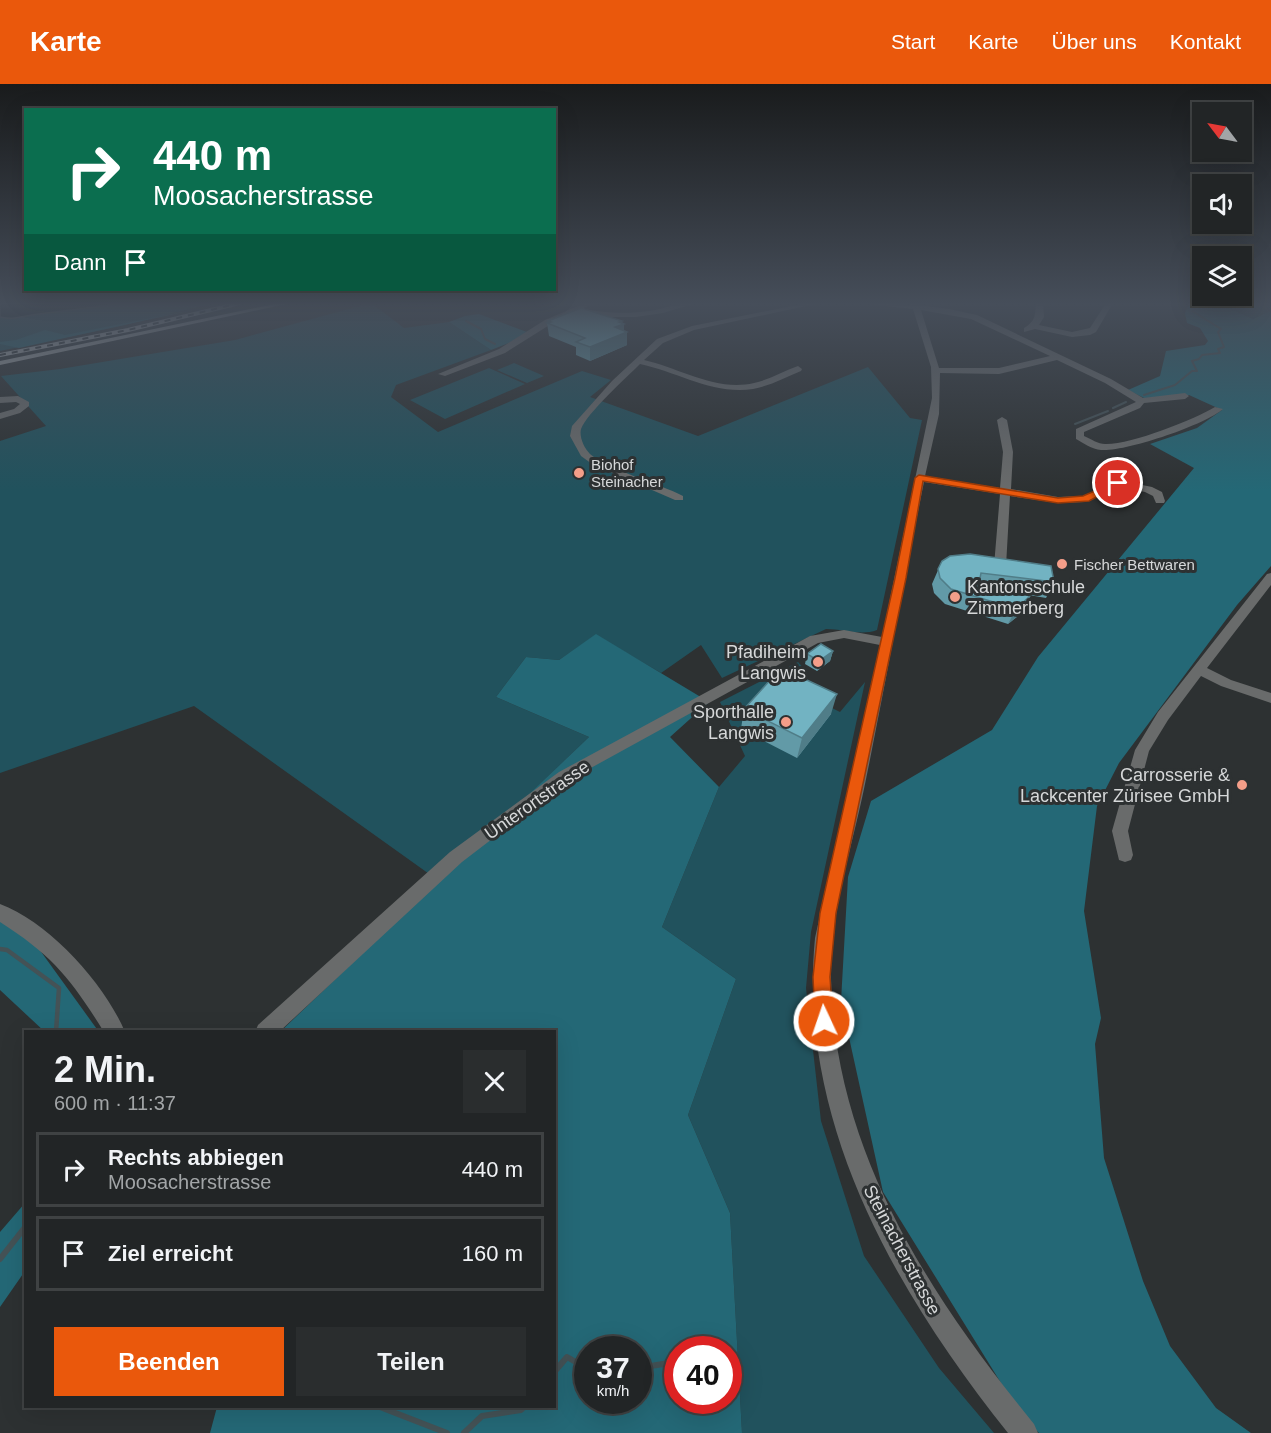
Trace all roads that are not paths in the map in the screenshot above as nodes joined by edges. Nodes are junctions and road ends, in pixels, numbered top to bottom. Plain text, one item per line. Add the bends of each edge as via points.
1 (463, 366) edge
2 (633, 366) edge
3 (654, 366) edge
4 (935, 366) edge
5 (1020, 366) edge
6 (1077, 366) edge
7 (798, 369) dead end
8 (936, 370) junction
9 (442, 374) dead end
10 (1185, 396) dead end
11 (0, 400) edge
12 (1141, 401) junction
13 (1218, 409) dead end
14 (0, 416) edge
15 (1002, 420) dead end
16 (919, 478) junction
17 (1005, 492) junction
18 (679, 498) dead end
19 (1160, 501) dead end
20 (1000, 566) edge
21 (1271, 577) edge
22 (886, 642) junction
23 (1199, 669) junction
24 (1271, 698) edge
25 (1125, 855) dead end
26 (0, 912) edge
27 (114, 1030) edge
28 (267, 1030) edge
29 (1025, 1433) edge

1 - 9 street
2 - 18 street via 584,417 575,436 584,454 596,462
3 - 7 street via 714,384 739,387 755,386
4 - 8 street, Steinacherstrasse
5 - 8 street via 999,371
6 - 12 street
8 - 16 street, Steinacherstrasse via 935,404
10 - 12 street
11 - 14 street via 18,399 26,404
12 - 13 street via 1082,429 1078,435 1100,447 1117,447 1198,421
15 - 17 street via 1008,452
16 - 17 street
16 - 22 street, Steinacherstrasse
17 - 19 street via 1072,500 1122,483 1152,490
17 - 20 street
21 - 23 street
22 - 28 street, Unterortstrasse via 844,634 815,639 564,776 456,857
22 - 29 street, Steinacherstrasse via 828,913 822,977 832,1077 857,1159 894,1243 957,1348
23 - 24 street
23 - 25 street via 1142,750 1120,831
26 - 27 street via 63,958

